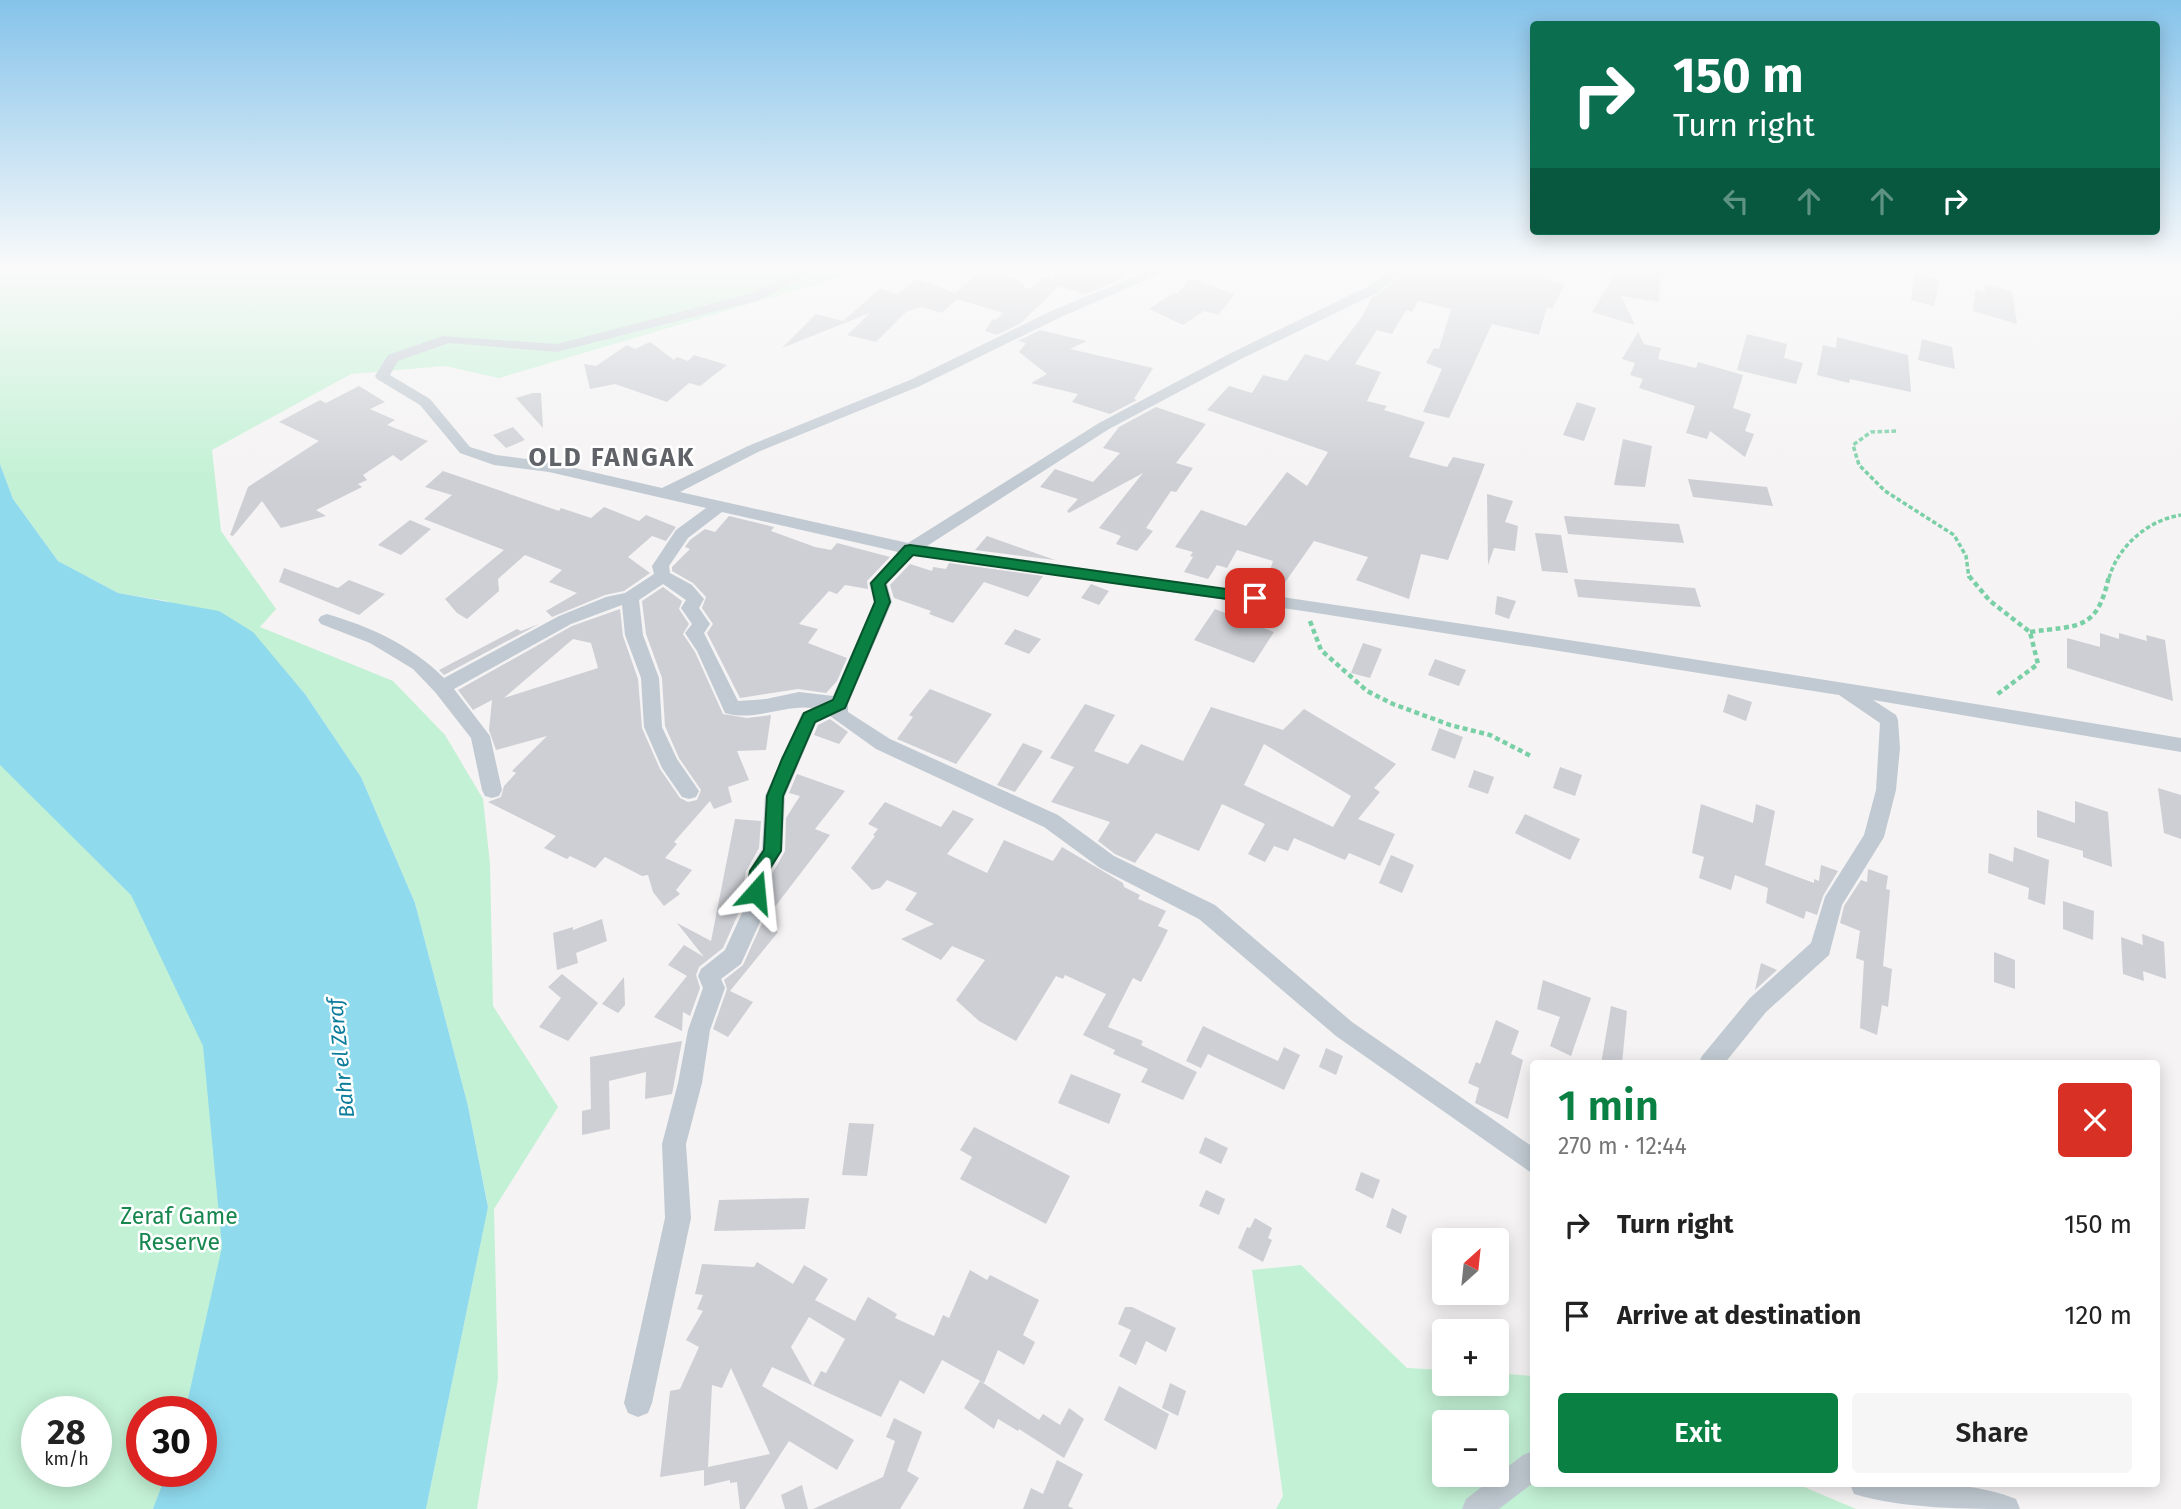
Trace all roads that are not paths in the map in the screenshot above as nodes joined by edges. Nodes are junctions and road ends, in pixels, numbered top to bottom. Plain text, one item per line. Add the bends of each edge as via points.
1 (598, 337) edge
2 (1008, 337) edge
3 (1274, 337) edge
4 (663, 494) junction
5 (718, 507) junction
6 (910, 550) junction
7 (663, 576) junction
8 (630, 598) junction
9 (327, 620) dead end
10 (442, 687) junction
11 (1841, 688) junction
12 (839, 704) junction
13 (2181, 745) edge
14 (492, 790) dead end
15 (689, 791) dead end
16 (1713, 1060) edge
17 (1530, 1160) edge
18 (638, 1403) dead end
19 (1530, 1467) edge
20 (1881, 1487) edge
21 (1476, 1509) edge
22 (2006, 1509) edge

1 - 4 street via 557,348 448,339 393,358 382,376 425,402 465,450
2 - 4 street via 915,383 753,449
3 - 6 street via 1104,426
4 - 5 street
5 - 6 street
5 - 7 street via 682,534 660,566
6 - 11 street
6 - 12 street via 878,583 883,602
7 - 8 street
7 - 12 street via 695,599 690,608 701,624 694,633 732,708 799,699
8 - 10 street via 565,620
8 - 15 street via 634,635 650,678 653,727 668,763
9 - 10 street via 376,638 419,664
10 - 14 street via 480,736
11 - 13 street
11 - 16 street via 1889,720 1886,790 1874,837 1832,903 1821,948 1758,1005
12 - 17 street via 839,715 883,744 1051,821 1107,862 1207,912 1344,1029
12 - 18 street via 809,718 775,796 772,851 759,871 753,913 733,957 709,976 714,988 699,1030 674,1144 678,1218
19 - 21 street
20 - 22 street

